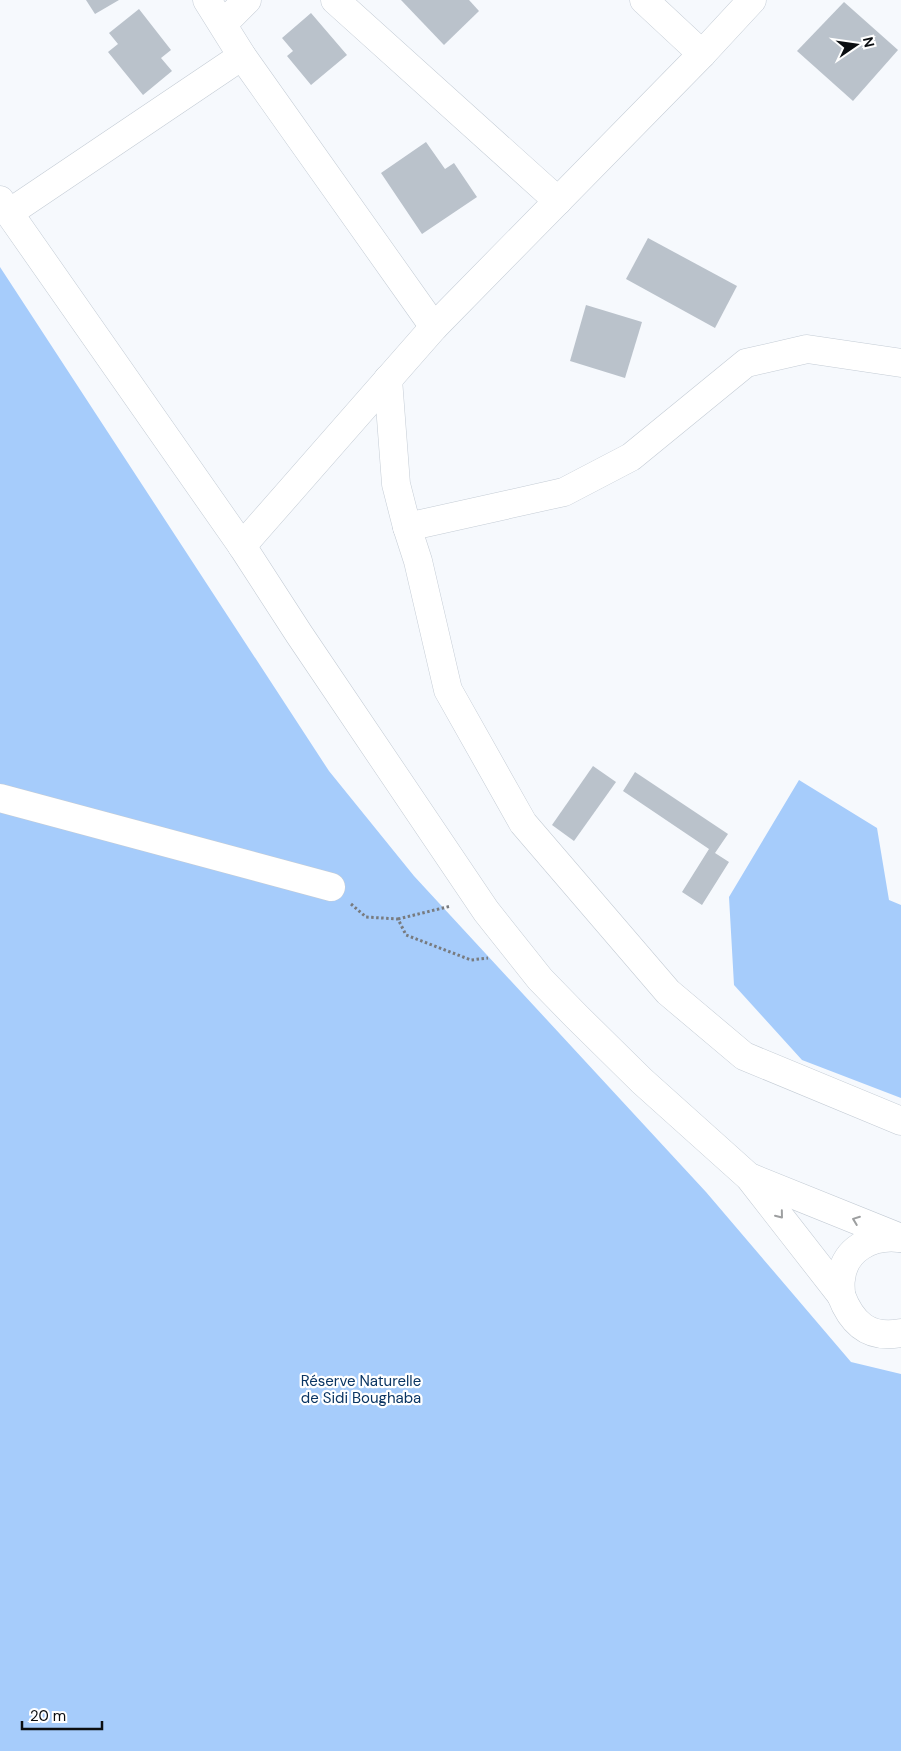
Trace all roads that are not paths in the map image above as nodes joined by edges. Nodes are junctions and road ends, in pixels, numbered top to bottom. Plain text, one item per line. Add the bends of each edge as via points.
1 (207, 0) edge
2 (247, 0) edge
3 (335, 0) edge
4 (644, 0) edge
5 (752, 0) edge
6 (223, 24) junction
7 (702, 54) junction
8 (242, 56) junction
9 (558, 201) junction
10 (5, 207) edge
11 (434, 327) junction
12 (901, 363) edge
13 (388, 379) junction
14 (406, 527) junction
15 (242, 546) junction
16 (0, 798) edge
17 (331, 887) road end
18 (901, 1121) edge
19 (749, 1176) junction
20 (901, 1238) edge
21 (841, 1295) junction
22 (901, 1333) edge

1 - 6 street
2 - 6 street
3 - 9 street
4 - 7 street
5 - 7 street
6 - 8 street
7 - 9 street
8 - 10 street
8 - 11 street
9 - 11 street
10 - 15 street
11 - 13 street
12 - 14 street via 807,349 746,363 631,457 564,492
13 - 14 street via 396,484
13 - 15 street
14 - 18 street via 418,561 448,690 523,823 668,992 744,1056
15 - 19 street via 478,900 521,955 577,1017 642,1081
16 - 17 street
20 -> 19 street
19 -> 21 street
20 - 21 street via 888,1236 871,1240 858,1248 846,1262 841,1278
21 - 22 street via 847,1311 858,1324 872,1332

